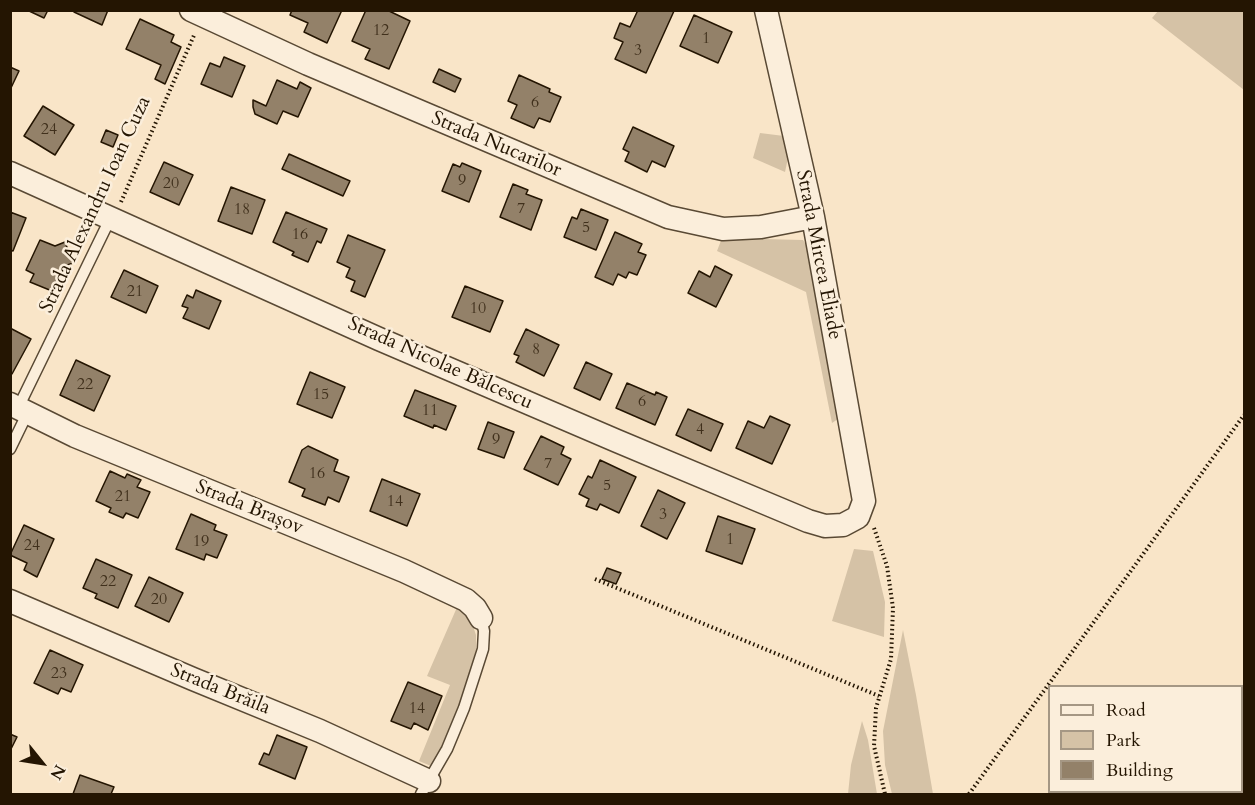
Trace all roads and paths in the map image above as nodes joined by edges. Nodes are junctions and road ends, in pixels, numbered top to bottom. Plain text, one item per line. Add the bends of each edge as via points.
1 (766, 10) edge
2 (196, 13) edge
3 (10, 173) edge
4 (111, 217) junction
5 (813, 217) junction
6 (18, 409) edge
7 (1245, 415) edge
8 (10, 449) edge
9 (864, 501) junction
10 (595, 579) dead end
11 (10, 601) edge
12 (481, 618) joint
13 (1049, 685) edge
14 (1048, 686) edge
15 (879, 696) junction
16 (425, 788) edge
17 (885, 795) edge
18 (969, 795) edge

1 - 5 street, Strada Mircea Eliade
2 - 4 path, Strada Alexandru Ioan Cuza
2 - 5 street, Strada Nucarilor via 668,217 723,229 761,227
3 - 4 street, Strada Nicolae Bălcescu
4 - 6 lane, Strada Alexandru Ioan Cuza
4 - 9 street, Strada Nicolae Bălcescu via 379,339 808,521 825,526 843,525 858,517
5 - 9 street, Strada Mircea Eliade
6 - 8 lane, Strada Alexandru Ioan Cuza
6 - 12 street, Strada Brașov via 405,571 466,600
7 - 13 path
9 - 15 path via 886,566 892,608 891,659
10 - 15 path
11 - 16 street, Strada Brăila via 320,730
12 - 16 lane via 483,649 456,729
14 - 18 path
15 - 17 path via 874,746

